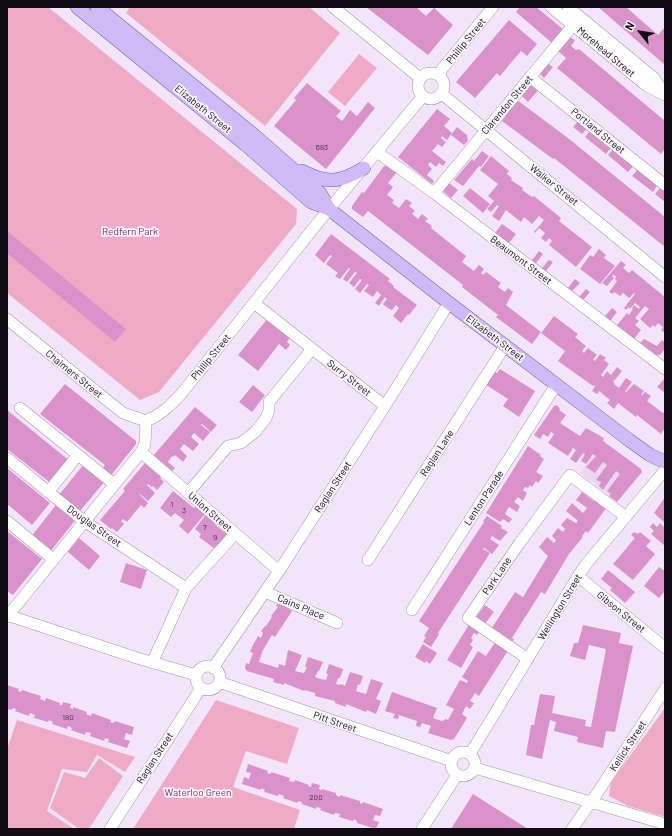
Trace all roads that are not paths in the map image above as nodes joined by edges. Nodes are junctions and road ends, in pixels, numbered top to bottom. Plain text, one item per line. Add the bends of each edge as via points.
1 (77, 7) edge
2 (97, 7) edge
3 (333, 7) edge
4 (493, 7) edge
5 (552, 7) edge
6 (568, 7) edge
7 (576, 21) junction
8 (440, 76) junction
9 (530, 76) junction
10 (420, 78) junction
11 (665, 93) edge
12 (442, 94) junction
13 (423, 96) junction
14 (486, 130) junction
15 (377, 152) junction
16 (286, 163) junction
17 (364, 168) junction
18 (665, 185) edge
19 (434, 193) junction
20 (329, 209) junction
21 (665, 276) edge
22 (254, 303) junction
23 (449, 304) junction
24 (7, 319) edge
25 (505, 346) junction
26 (312, 350) junction
27 (664, 365) edge
28 (556, 385) junction
29 (385, 406) junction
30 (20, 408) dead end
31 (146, 421) junction
32 (141, 452) junction
33 (78, 456) junction
34 (7, 458) edge
35 (665, 462) edge
36 (665, 470) edge
37 (114, 484) junction
38 (48, 492) junction
39 (188, 493) junction
40 (626, 517) junction
41 (7, 521) edge
42 (84, 521) junction
43 (235, 534) junction
44 (53, 559) junction
45 (368, 560) dead end
46 (279, 572) junction
47 (578, 576) junction
48 (186, 588) junction
49 (265, 592) junction
50 (412, 610) dead end
51 (7, 616) edge
52 (337, 622) dead end
53 (665, 648) edge
54 (528, 659) junction
55 (152, 662) junction
56 (213, 668) junction
57 (196, 675) junction
58 (219, 682) junction
59 (201, 688) junction
60 (665, 689) edge
61 (470, 754) junction
62 (452, 761) junction
63 (475, 768) junction
64 (457, 775) junction
65 (590, 802) junction
66 (665, 824) edge
67 (110, 829) edge
68 (422, 829) edge
69 (572, 829) edge

1 - 20 main road, Elizabeth Street via 246,145 311,202
2 - 16 main road, Elizabeth Street
3 - 10 street
4 - 8 street, Phillip Street via 442,69
5 - 7 street, Morehead Street
6 - 7 street, Morehead Street
7 - 9 street, Clarendon Street
7 - 11 street, Morehead Street via 654,78
8 - 10 street via 432,72
8 - 12 street via 445,87
9 - 14 street, Clarendon Street
9 - 18 street, Portland Street
10 - 13 street via 418,86
12 - 13 street via 435,99
12 - 14 street, Walker Street
13 - 15 street, Phillip Street
14 - 19 street, Clarendon Street
14 - 21 street, Walker Street
15 - 17 street, Phillip Street
15 - 19 street, Beaumont Street
16 - 17 main road via 317,179 326,180 344,179
16 - 20 main road, Elizabeth Street via 320,193
17 - 20 street, Phillip Street
19 - 27 street, Beaumont Street
20 - 22 street, Phillip Street
20 - 23 main road, Elizabeth Street
22 - 26 street, Surry Street
22 - 31 street, Phillip Street via 174,402 163,412
23 - 25 main road, Elizabeth Street
23 - 29 street, Raglan Street
24 - 31 street, Chalmers Street via 123,413
25 - 28 main road, Elizabeth Street
25 - 45 street, Raglan Lane
26 - 29 street, Surry Street
26 - 39 street via 269,402 266,418 255,432 241,443 228,446
28 - 35 main road, Elizabeth Street via 650,455
28 - 50 street, Lenton Parade
29 - 46 street, Raglan Street
30 - 33 street
31 - 32 street via 145,444
32 - 37 street
32 - 39 street, Union Street
33 - 37 street
33 - 38 street
34 - 38 street, Douglas Street
36 - 40 street, Wellington Street
37 - 42 street
38 - 42 street, Douglas Street
39 - 43 street, Union Street
40 - 47 street, Wellington Street
40 - 54 street, Park Lane via 570,476 519,544 468,618
41 - 44 street
42 - 44 street
42 - 48 street, Douglas Street
43 - 46 street, Union Street
43 - 48 street
44 - 51 street
46 - 49 street, Raglan Street
47 - 53 street, Gibson Street
47 - 54 street, Wellington Street
48 - 55 street
49 - 52 street, Cains Place
49 - 56 street, Raglan Street
51 - 55 street
54 - 61 street, Wellington Street
55 - 57 street
56 - 57 street via 205,667
56 - 58 street via 218,672
57 - 59 street via 196,682
58 - 59 street via 212,689
58 - 62 street, Pitt Street
59 - 67 street, Raglan Street
60 - 65 street, Kellick Street
61 - 62 street via 459,753
61 - 63 street via 475,760
62 - 64 street via 452,769
63 - 64 street via 467,776
63 - 65 street
64 - 68 street
65 - 66 street
65 - 69 street, Kellick Street

